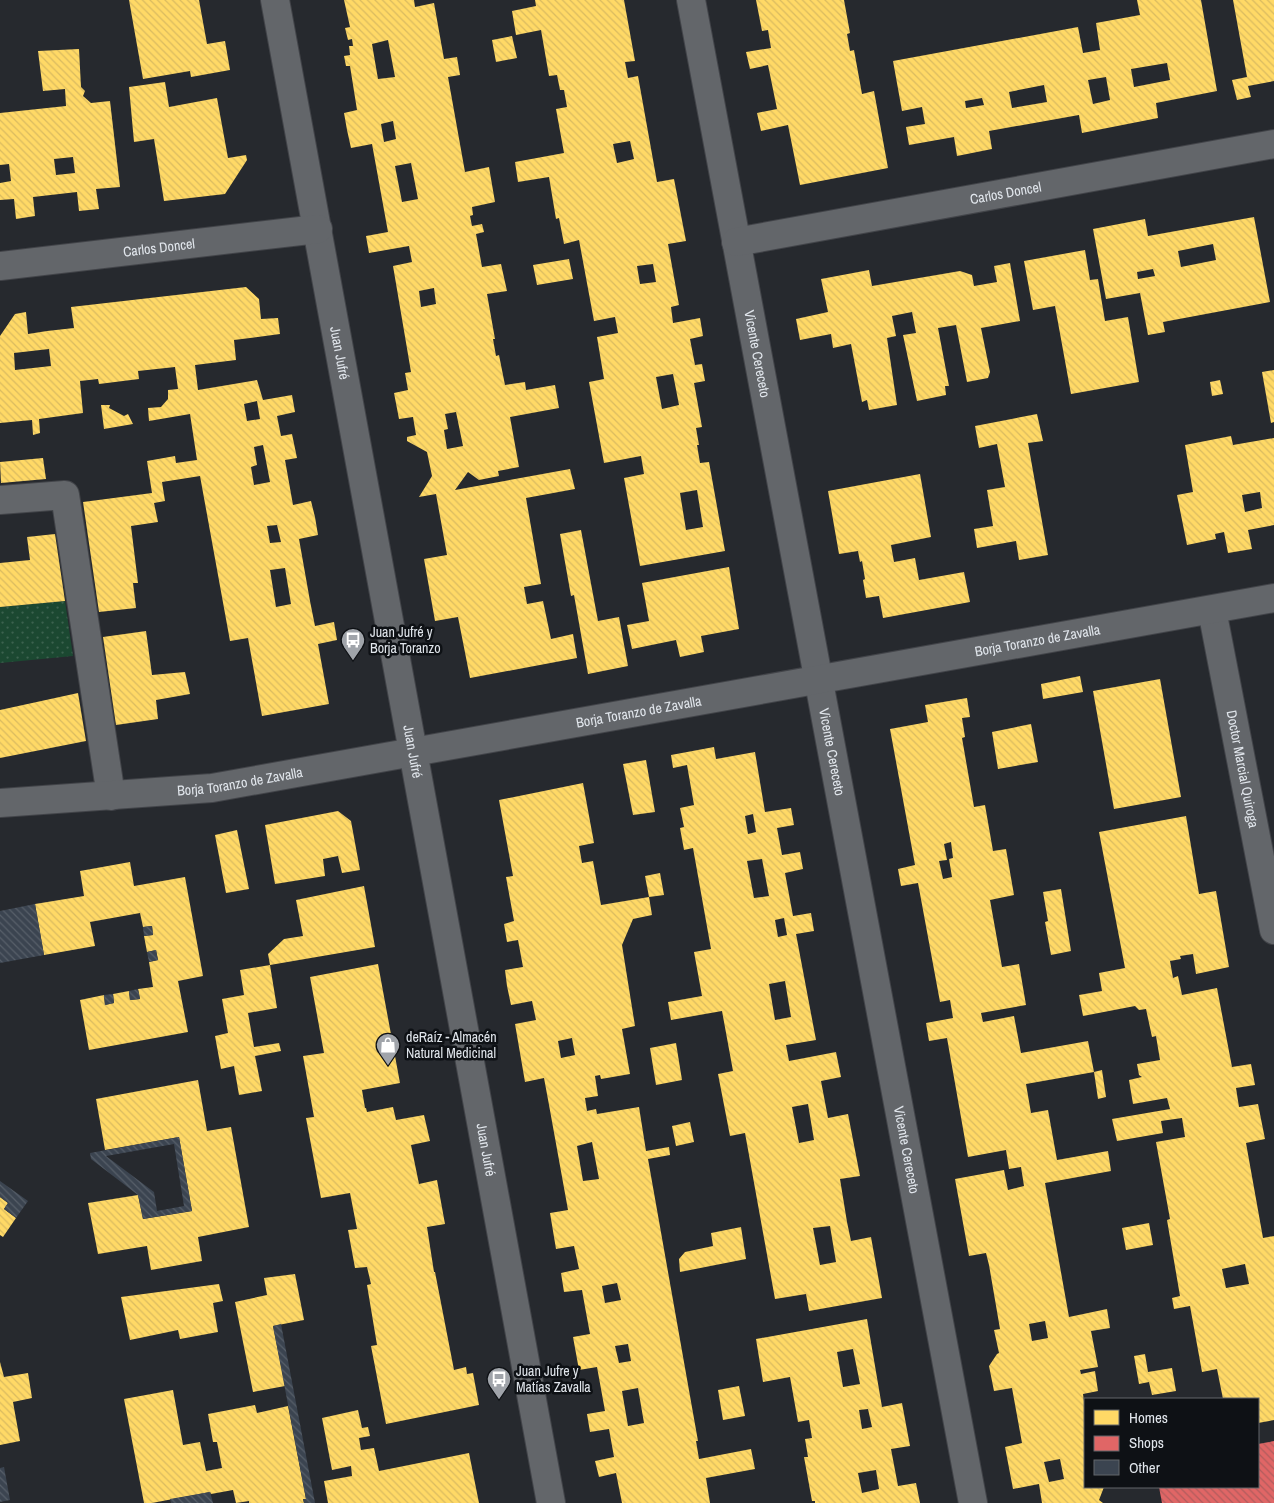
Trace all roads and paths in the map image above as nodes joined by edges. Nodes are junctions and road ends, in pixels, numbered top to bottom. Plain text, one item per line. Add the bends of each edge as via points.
1 (275, 0) edge
2 (691, 0) edge
3 (1274, 144) edge
4 (318, 229) junction
5 (736, 242) junction
6 (0, 266) edge
7 (0, 500) edge
8 (1274, 598) edge
9 (1212, 610) junction
10 (819, 680) junction
11 (413, 752) junction
12 (111, 796) junction
13 (0, 804) edge
14 (1274, 930) edge
15 (551, 1503) edge
16 (973, 1503) edge

1 - 4 street, Juan Jufré
2 - 5 street, Vicente Cereceto
3 - 5 street, Carlos Doncel
4 - 6 street, Carlos Doncel
4 - 11 street, Juan Jufré
5 - 10 street, Vicente Cereceto
7 - 12 street via 65,495
8 - 9 street, Borja Toranzo de Zavalla
9 - 10 street, Borja Toranzo de Zavalla
9 - 14 street, Doctor Marcial Quiroga
10 - 11 street, Borja Toranzo de Zavalla
10 - 16 street, Vicente Cereceto
11 - 12 street, Borja Toranzo de Zavalla via 212,788
11 - 15 street, Juan Jufré
12 - 13 street, Borja Toranzo de Zavalla

